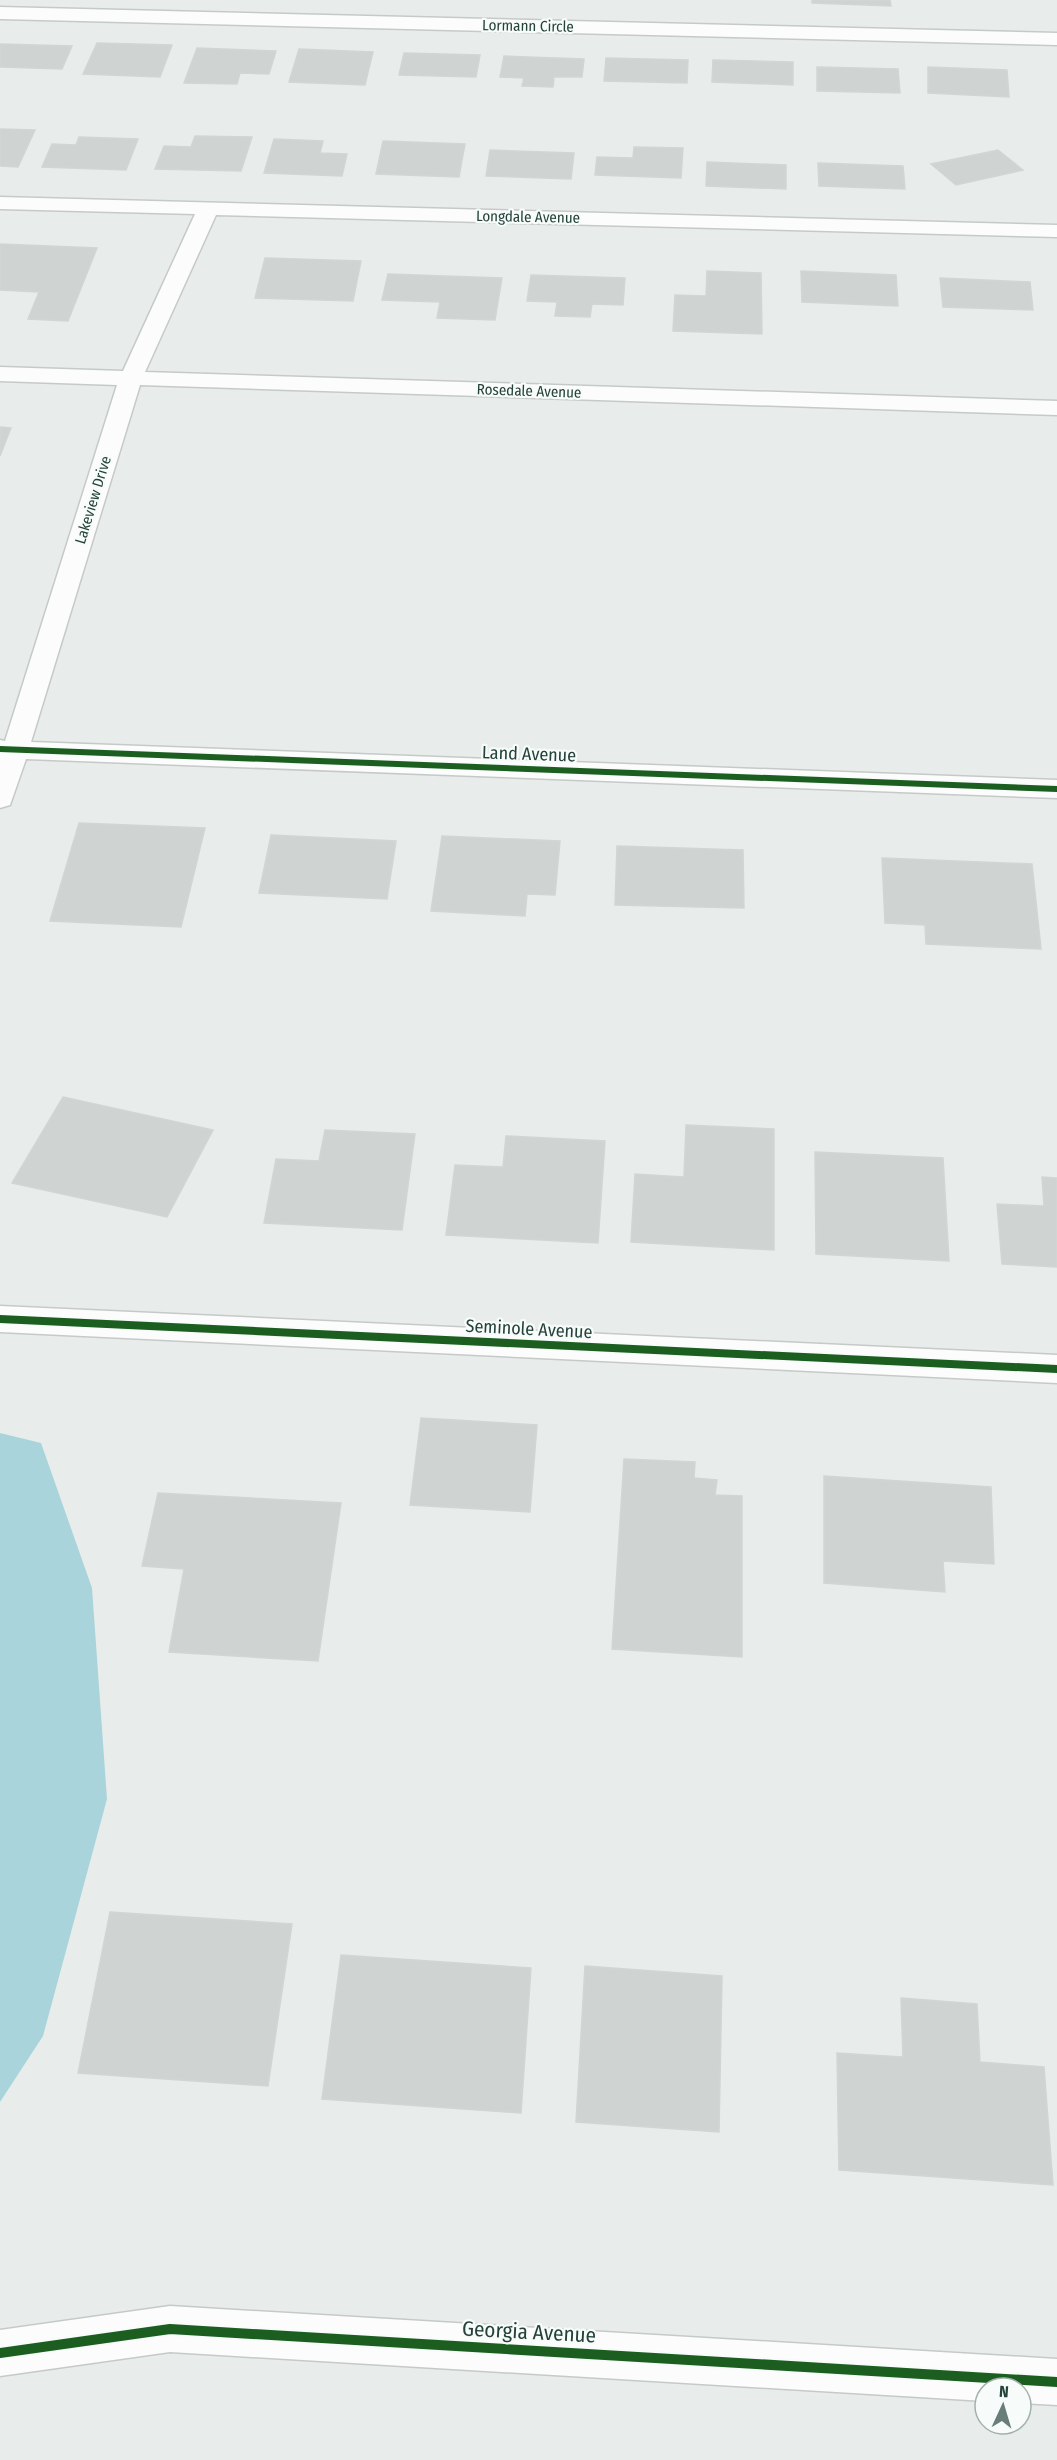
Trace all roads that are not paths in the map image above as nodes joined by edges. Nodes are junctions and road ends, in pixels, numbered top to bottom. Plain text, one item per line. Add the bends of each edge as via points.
1 (0, 13) edge
2 (1057, 39) edge
3 (0, 203) edge
4 (208, 209) junction
5 (1057, 231) edge
6 (0, 375) edge
7 (131, 378) junction
8 (1057, 408) edge
9 (8, 750) edge
10 (1057, 789) edge
11 (0, 799) edge
12 (0, 1319) edge
13 (1057, 1369) edge
14 (0, 2353) edge
15 (1057, 2382) edge

1 - 2 street, Lormann Circle
3 - 4 street, Longdale Avenue
4 - 5 street, Longdale Avenue
4 - 7 street, Lakeview Drive
6 - 7 street, Rosedale Avenue
7 - 8 street, Rosedale Avenue
7 - 9 street, Lakeview Drive
9 - 10 street, Land Avenue
9 - 11 street, Lakeview Drive
12 - 13 street, Seminole Avenue
14 - 15 street, Georgia Avenue via 170,2329

